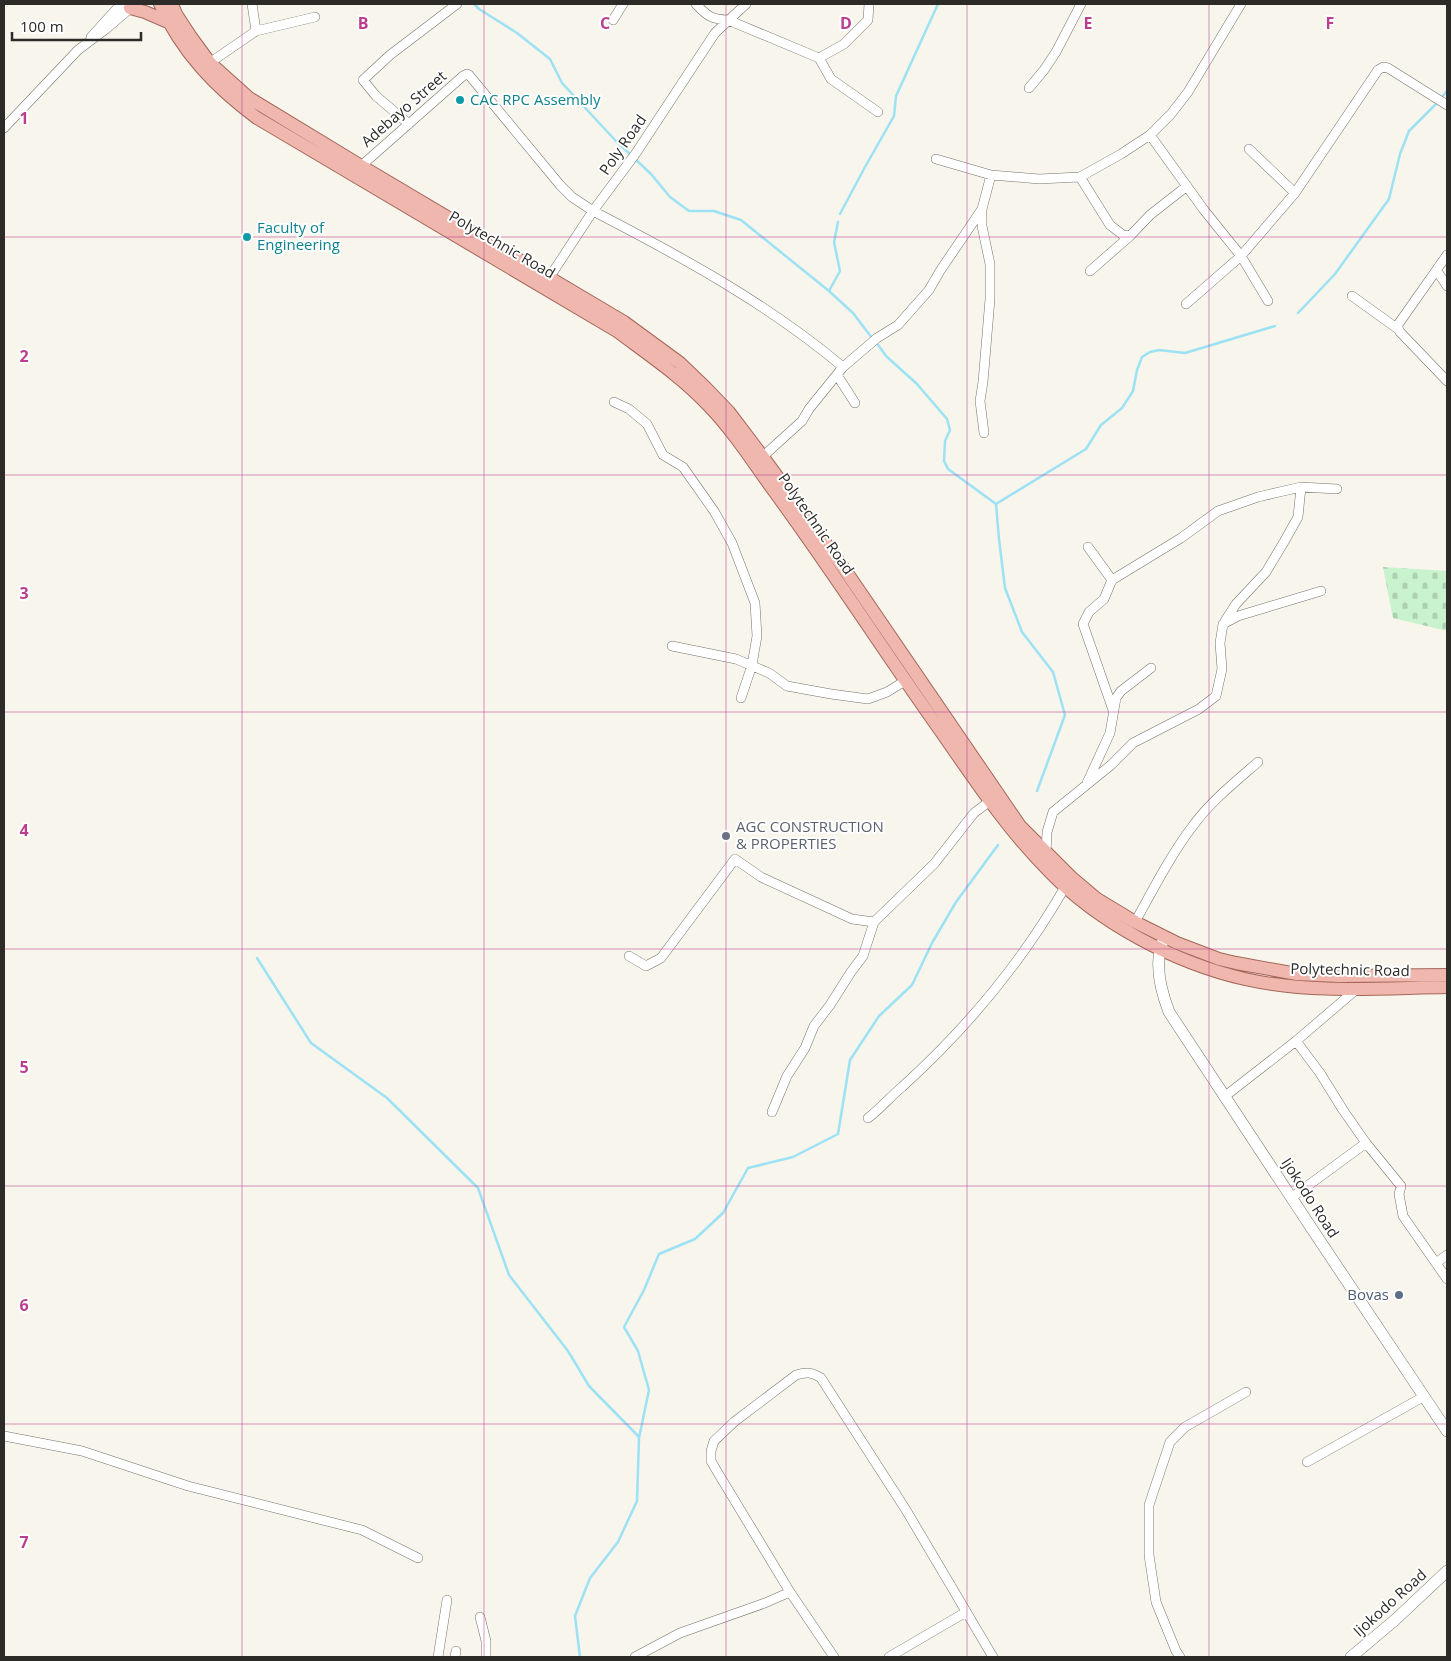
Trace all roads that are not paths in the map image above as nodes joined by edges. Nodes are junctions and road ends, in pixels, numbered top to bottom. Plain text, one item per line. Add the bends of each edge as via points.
1 (160, 4) edge
2 (172, 4) edge
3 (252, 4) edge
4 (623, 4) edge
5 (696, 4) edge
6 (746, 4) edge
7 (869, 4) edge
8 (1081, 4) edge
9 (1241, 4) edge
10 (129, 5) edge
11 (456, 6) edge
12 (315, 17) dead end
13 (613, 20) dead end
14 (728, 20) junction
15 (168, 22) junction
16 (256, 31) junction
17 (819, 58) junction
18 (206, 66) junction
19 (1029, 88) dead end
20 (1447, 105) edge
21 (878, 112) dead end
22 (408, 124) junction
23 (4, 128) edge
24 (1150, 135) junction
25 (1250, 149) dead end
26 (936, 158) dead end
27 (361, 166) junction
28 (991, 175) junction
29 (1080, 177) junction
30 (1187, 186) junction
31 (395, 193) junction
32 (1295, 193) junction
33 (982, 209) junction
34 (593, 210) junction
35 (1130, 236) junction
36 (1447, 255) edge
37 (1241, 256) junction
38 (1437, 271) junction
39 (1090, 272) dead end
40 (546, 283) junction
41 (1447, 286) edge
42 (1352, 296) dead end
43 (1268, 301) dead end
44 (1186, 304) dead end
45 (1398, 329) junction
46 (842, 367) junction
47 (837, 375) junction
48 (1447, 381) edge
49 (614, 402) dead end
50 (855, 403) dead end
51 (984, 434) dead end
52 (758, 460) junction
53 (1301, 487) junction
54 (1337, 489) dead end
55 (1088, 547) dead end
56 (1112, 580) junction
57 (1321, 591) dead end
58 (1223, 624) junction
59 (672, 646) dead end
60 (752, 665) junction
61 (1151, 668) dead end
62 (905, 681) junction
63 (741, 698) dead end
64 (1113, 710) junction
65 (1258, 762) dead end
66 (1085, 785) junction
67 (990, 800) junction
68 (1046, 853) junction
69 (1065, 886) junction
70 (874, 922) junction
71 (1135, 922) junction
72 (1162, 942) junction
73 (1174, 948) junction
74 (629, 956) dead end
75 (1447, 975) edge
76 (1161, 977) junction
77 (1447, 987) edge
78 (1358, 988) junction
79 (1296, 1041) junction
80 (1224, 1097) junction
81 (772, 1112) dead end
82 (868, 1118) dead end
83 (1366, 1143) junction
84 (1291, 1198) junction
85 (1447, 1255) edge
86 (1436, 1263) junction
87 (1447, 1279) edge
88 (1246, 1392) dead end
89 (1423, 1397) junction
90 (1447, 1431) edge
91 (4, 1436) edge
92 (1307, 1462) dead end
93 (418, 1558) dead end
94 (1447, 1570) edge
95 (790, 1592) junction
96 (447, 1600) dead end
97 (966, 1612) junction
98 (480, 1617) dead end
99 (438, 1657) edge
100 (486, 1657) edge
101 (635, 1657) edge
102 (834, 1657) edge
103 (889, 1657) edge
104 (993, 1657) edge
105 (1180, 1657) edge
106 (1351, 1657) edge

1 - 15 main road, Polytechnic Road
2 - 18 main road, Polytechnic Road
3 - 16 street
4 - 13 street
5 - 14 street via 714,19
6 - 14 street, Poly Road
7 - 17 street via 868,20 844,44
8 - 19 street via 1056,52
9 - 24 street via 1188,92
10 - 15 main road
10 - 23 street
11 - 22 street via 390,55 363,80
12 - 16 street
14 - 17 street
14 - 34 street, Poly Road via 715,33 636,153
15 - 18 main road, Polytechnic Road
16 - 18 street
17 - 21 street via 831,79
18 - 27 main road, Polytechnic Road via 249,98
18 - 31 main road, Polytechnic Road via 219,88 257,118
20 - 32 street via 1383,67
22 - 27 street, Adebayo Street
22 - 34 street, Adebayo Street via 466,74 560,185
24 - 29 street
24 - 30 street
25 - 32 street
26 - 28 street
27 - 31 main road, Polytechnic Road
28 - 29 street via 1039,179
28 - 33 street
29 - 35 street via 1110,225 1122,235
30 - 35 street via 1150,215
30 - 37 street
31 - 40 main road, Polytechnic Road
32 - 37 street
33 - 46 street via 929,290 898,325
33 - 51 street via 990,264 990,299 980,401
34 - 40 street, Poly Road
34 - 46 street via 724,282 776,315
35 - 39 street
36 - 38 street
37 - 43 street
37 - 44 street
38 - 41 street
38 - 45 street via 1397,326
40 - 52 main road, Polytechnic Road via 624,322 680,363 728,412
42 - 45 street
45 - 48 street
46 - 47 street
47 - 50 street
47 - 52 street via 802,421
49 - 60 street via 647,424 663,455 682,467 732,544 756,603 757,636
52 - 62 main road, Polytechnic Road
52 - 68 main road, Polytechnic Road via 845,570 1020,826
53 - 54 street
53 - 56 street via 1258,497 1218,512
53 - 58 street via 1298,517 1284,542 1266,572 1236,604
55 - 56 street
56 - 64 street via 1104,598 1089,612 1083,624
57 - 58 street via 1238,616
58 - 66 street via 1220,643 1222,670 1216,696 1199,709 1133,743
59 - 60 street
60 - 62 street via 787,686 868,699
60 - 63 street
61 - 64 street via 1121,691
62 - 67 main road, Polytechnic Road
64 - 66 street via 1110,733
65 - 71 street via 1192,826
66 - 68 street via 1053,812 1047,832
67 - 69 main road, Polytechnic Road via 1016,835
67 - 70 street via 974,814 934,864
68 - 71 main road, Polytechnic Road via 1097,899
69 - 72 main road, Polytechnic Road via 1106,918
69 - 82 street via 1003,980 934,1057
70 - 74 street via 852,919 762,877 734,859 661,958 646,966
70 - 81 street via 863,956 814,1026
71 - 72 main road, Polytechnic Road
72 - 73 main road, Polytechnic Road
72 - 76 main road, Ijokodo Road via 1158,958
73 - 75 main road, Polytechnic Road via 1236,964 1297,974
73 - 76 main road
73 - 78 main road, Polytechnic Road via 1214,970 1244,979 1303,988
76 - 80 main road, Ijokodo Road via 1161,989 1169,1012
77 - 78 main road, Polytechnic Road
78 - 79 street
79 - 80 street
79 - 83 street
80 - 84 main road, Ijokodo Road
83 - 84 street
83 - 86 street via 1401,1186 1399,1194 1403,1216
84 - 89 main road, Ijokodo Road
85 - 86 street
86 - 87 street
88 - 105 street via 1185,1427 1170,1442 1149,1505 1149,1555 1156,1602
89 - 90 main road, Ijokodo Road
89 - 92 street
91 - 93 street via 82,1452 188,1486 362,1530
94 - 106 main road, Ijokodo Road
95 - 97 street via 718,1474 711,1461 711,1451 714,1441 734,1422 796,1375 813,1372 821,1378 906,1510
95 - 101 street via 680,1633
95 - 102 street
96 - 99 street
97 - 103 street
97 - 104 street
98 - 100 street

